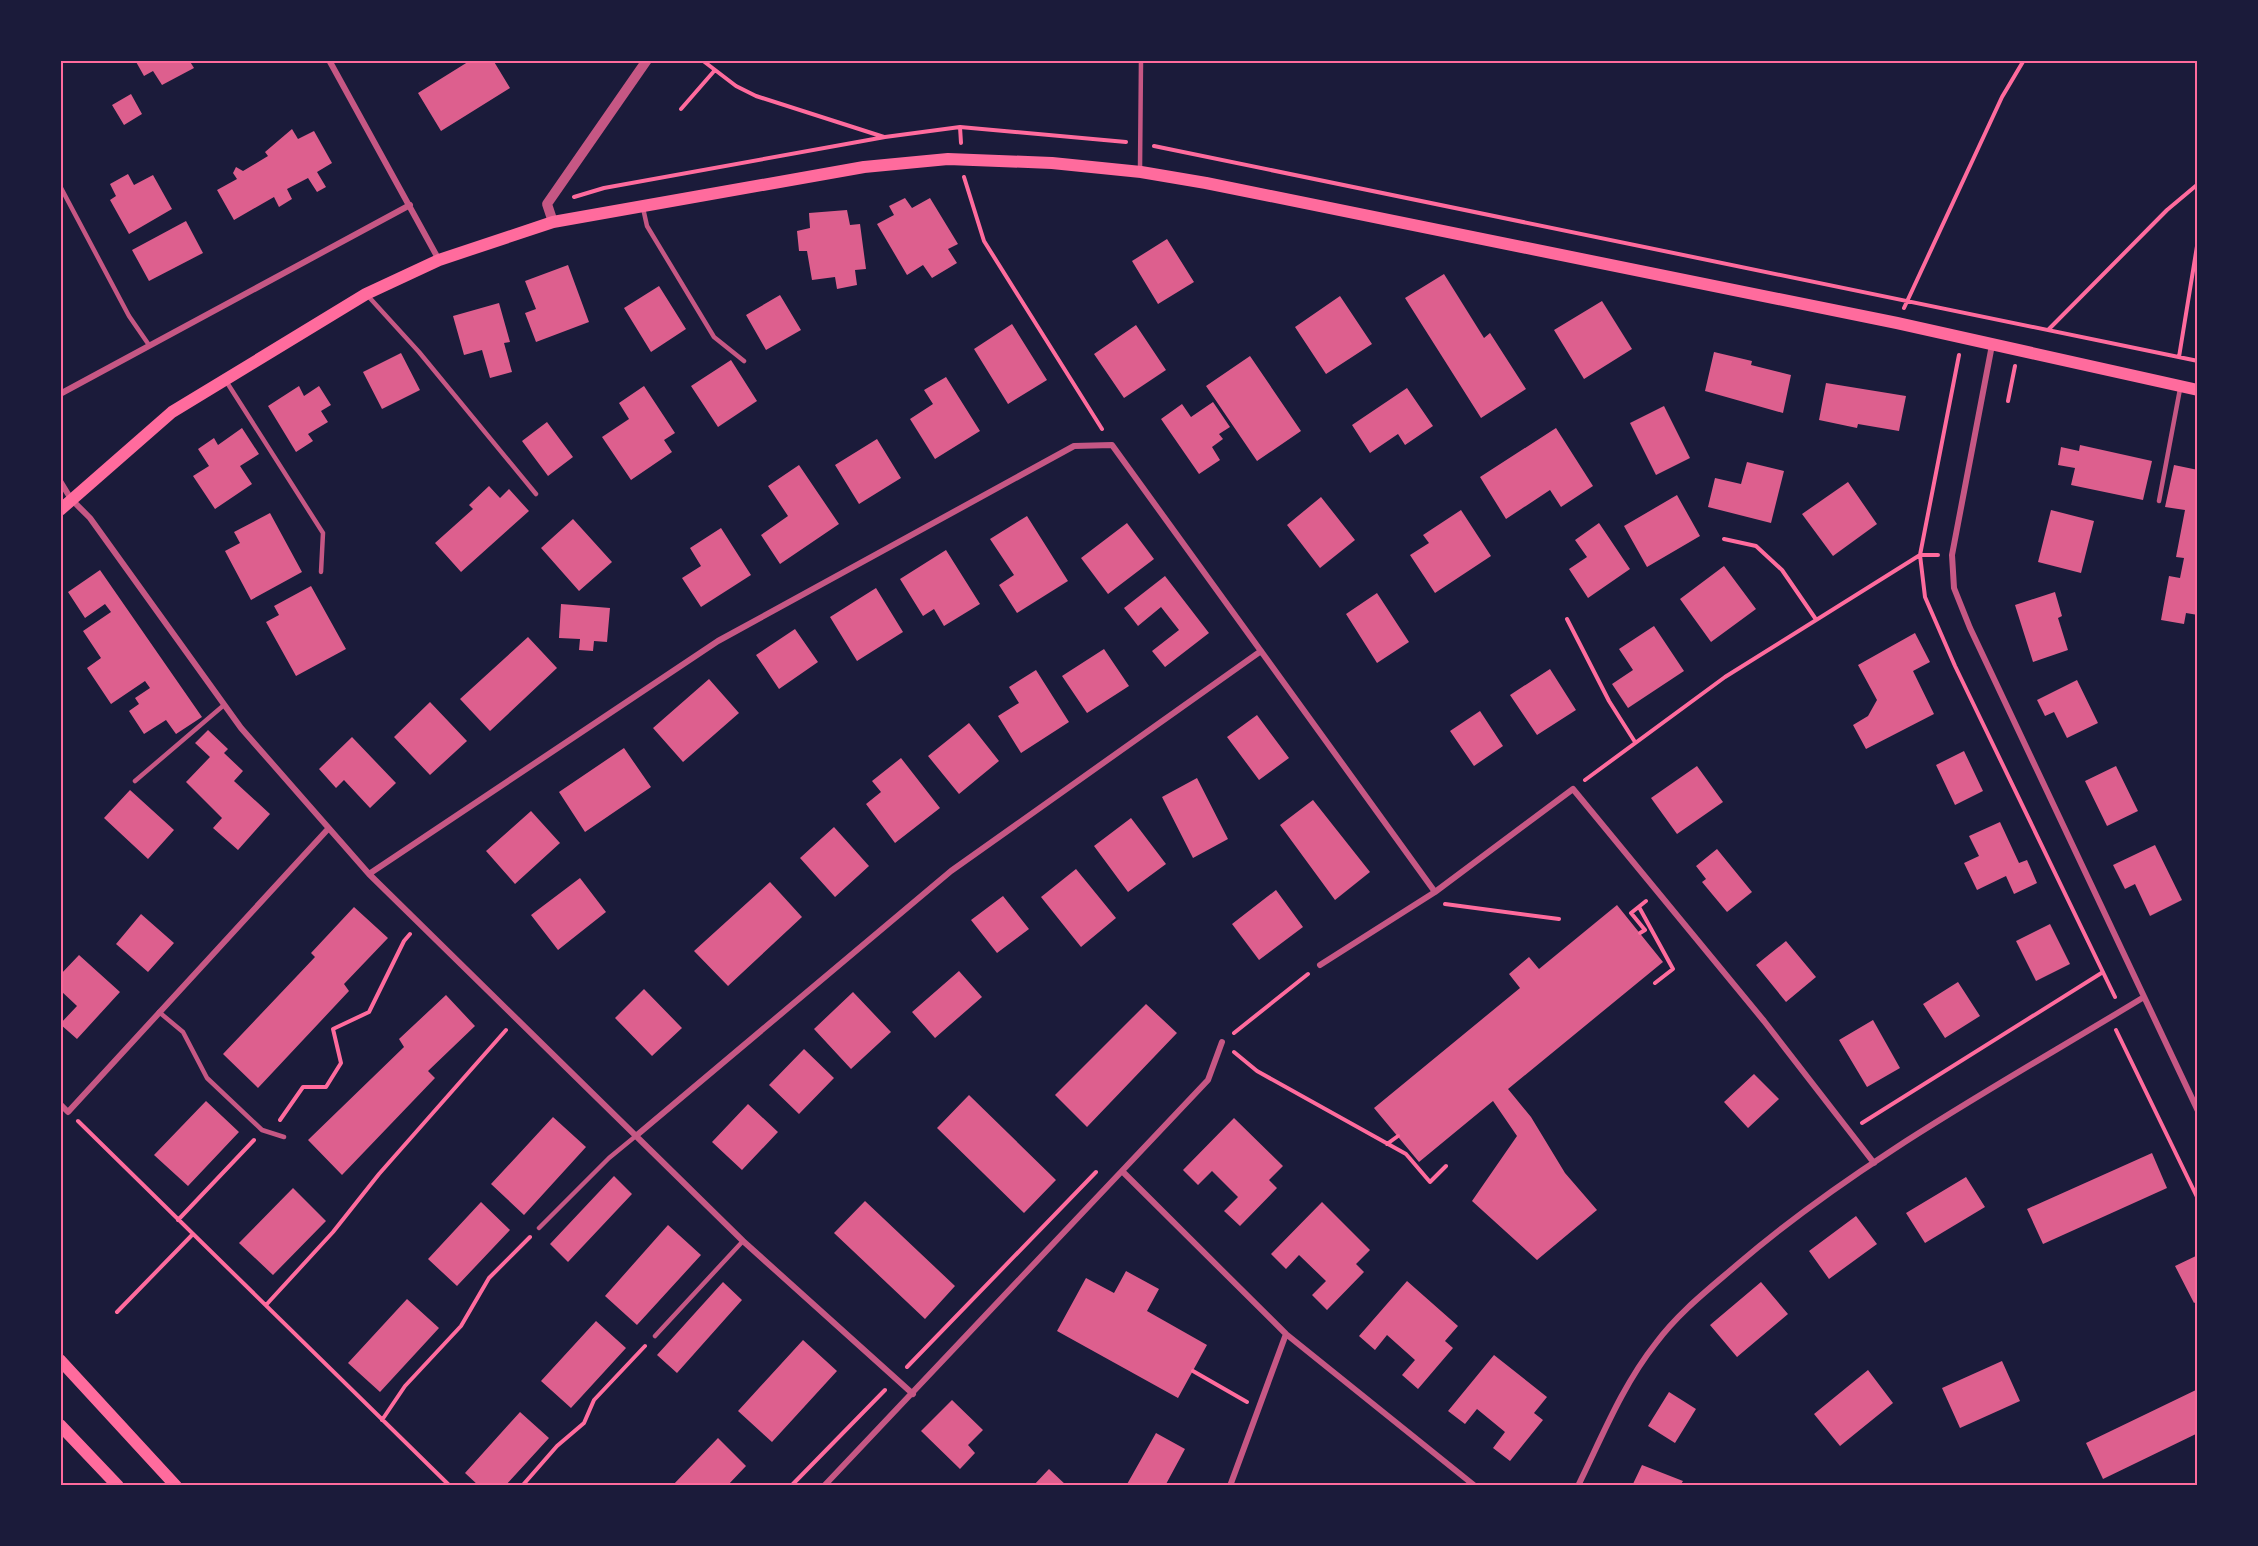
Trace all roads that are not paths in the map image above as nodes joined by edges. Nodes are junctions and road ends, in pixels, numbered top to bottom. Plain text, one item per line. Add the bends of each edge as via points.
1 (329, 60) edge
2 (647, 60) edge
3 (1141, 60) edge
4 (1141, 172) junction
5 (60, 186) edge
6 (410, 205) junction
7 (643, 206) junction
8 (554, 222) junction
9 (439, 260) junction
10 (366, 294) junction
11 (149, 345) junction
12 (1992, 345) junction
13 (744, 361) dead end
14 (225, 378) junction
15 (2180, 386) junction
16 (2198, 390) edge
17 (60, 394) edge
18 (60, 481) edge
19 (536, 494) dead end
20 (71, 499) junction
21 (2159, 501) dead end
22 (60, 510) edge
23 (321, 572) dead end
24 (1261, 651) junction
25 (224, 705) junction
26 (135, 781) dead end
27 (328, 829) junction
28 (369, 874) junction
29 (1435, 892) junction
30 (1320, 965) road end
31 (2144, 998) junction
32 (159, 1012) junction
33 (1222, 1042) road end
34 (2195, 1099) edge
35 (60, 1104) edge
36 (2198, 1111) edge
37 (637, 1135) junction
38 (284, 1137) dead end
39 (1874, 1162) junction
40 (1123, 1172) junction
41 (539, 1228) road end
42 (743, 1241) junction
43 (1287, 1334) junction
44 (655, 1336) road end
45 (60, 1360) edge
46 (913, 1394) junction
47 (60, 1425) edge
48 (118, 1486) edge
49 (176, 1486) edge
50 (824, 1486) edge
51 (1230, 1486) edge
52 (1475, 1486) edge
53 (1578, 1486) edge

1 - 6 street
2 - 8 street via 547,204
3 - 4 lane
4 - 7 main road via 962,159 864,167
4 - 12 main road via 1897,322
5 - 11 lane via 129,316
6 - 9 street
6 - 11 street
7 - 8 main road
7 - 13 lane via 647,226 714,337
8 - 9 main road
9 - 10 main road
10 - 14 main road
10 - 19 lane
11 - 17 street
12 - 15 main road
12 - 31 street via 1952,555 1954,588
14 - 20 main road via 172,412
14 - 23 lane via 322,533
15 - 16 main road
15 - 21 lane
18 - 20 street
20 - 22 main road
20 - 25 street via 90,518
24 - 28 street via 1112,445 1074,446 718,640
24 - 29 street
24 - 37 street via 951,871
25 - 26 lane
25 - 27 street
27 - 28 street
27 - 32 street
28 - 37 street
29 - 30 street
29 - 39 street via 1573,789
31 - 34 street
31 - 39 street
32 - 35 street via 68,1112
32 - 38 lane via 183,1032 207,1078 262,1130
33 - 40 street via 1208,1080
34 - 36 street
37 - 41 lane
37 - 42 street
39 - 53 street via 1778,1229 1688,1307 1656,1342 1626,1386
40 - 43 street
40 - 46 street
42 - 44 lane
42 - 46 street
43 - 51 street
43 - 52 street
45 - 49 main road
46 - 50 street
47 - 48 main road

